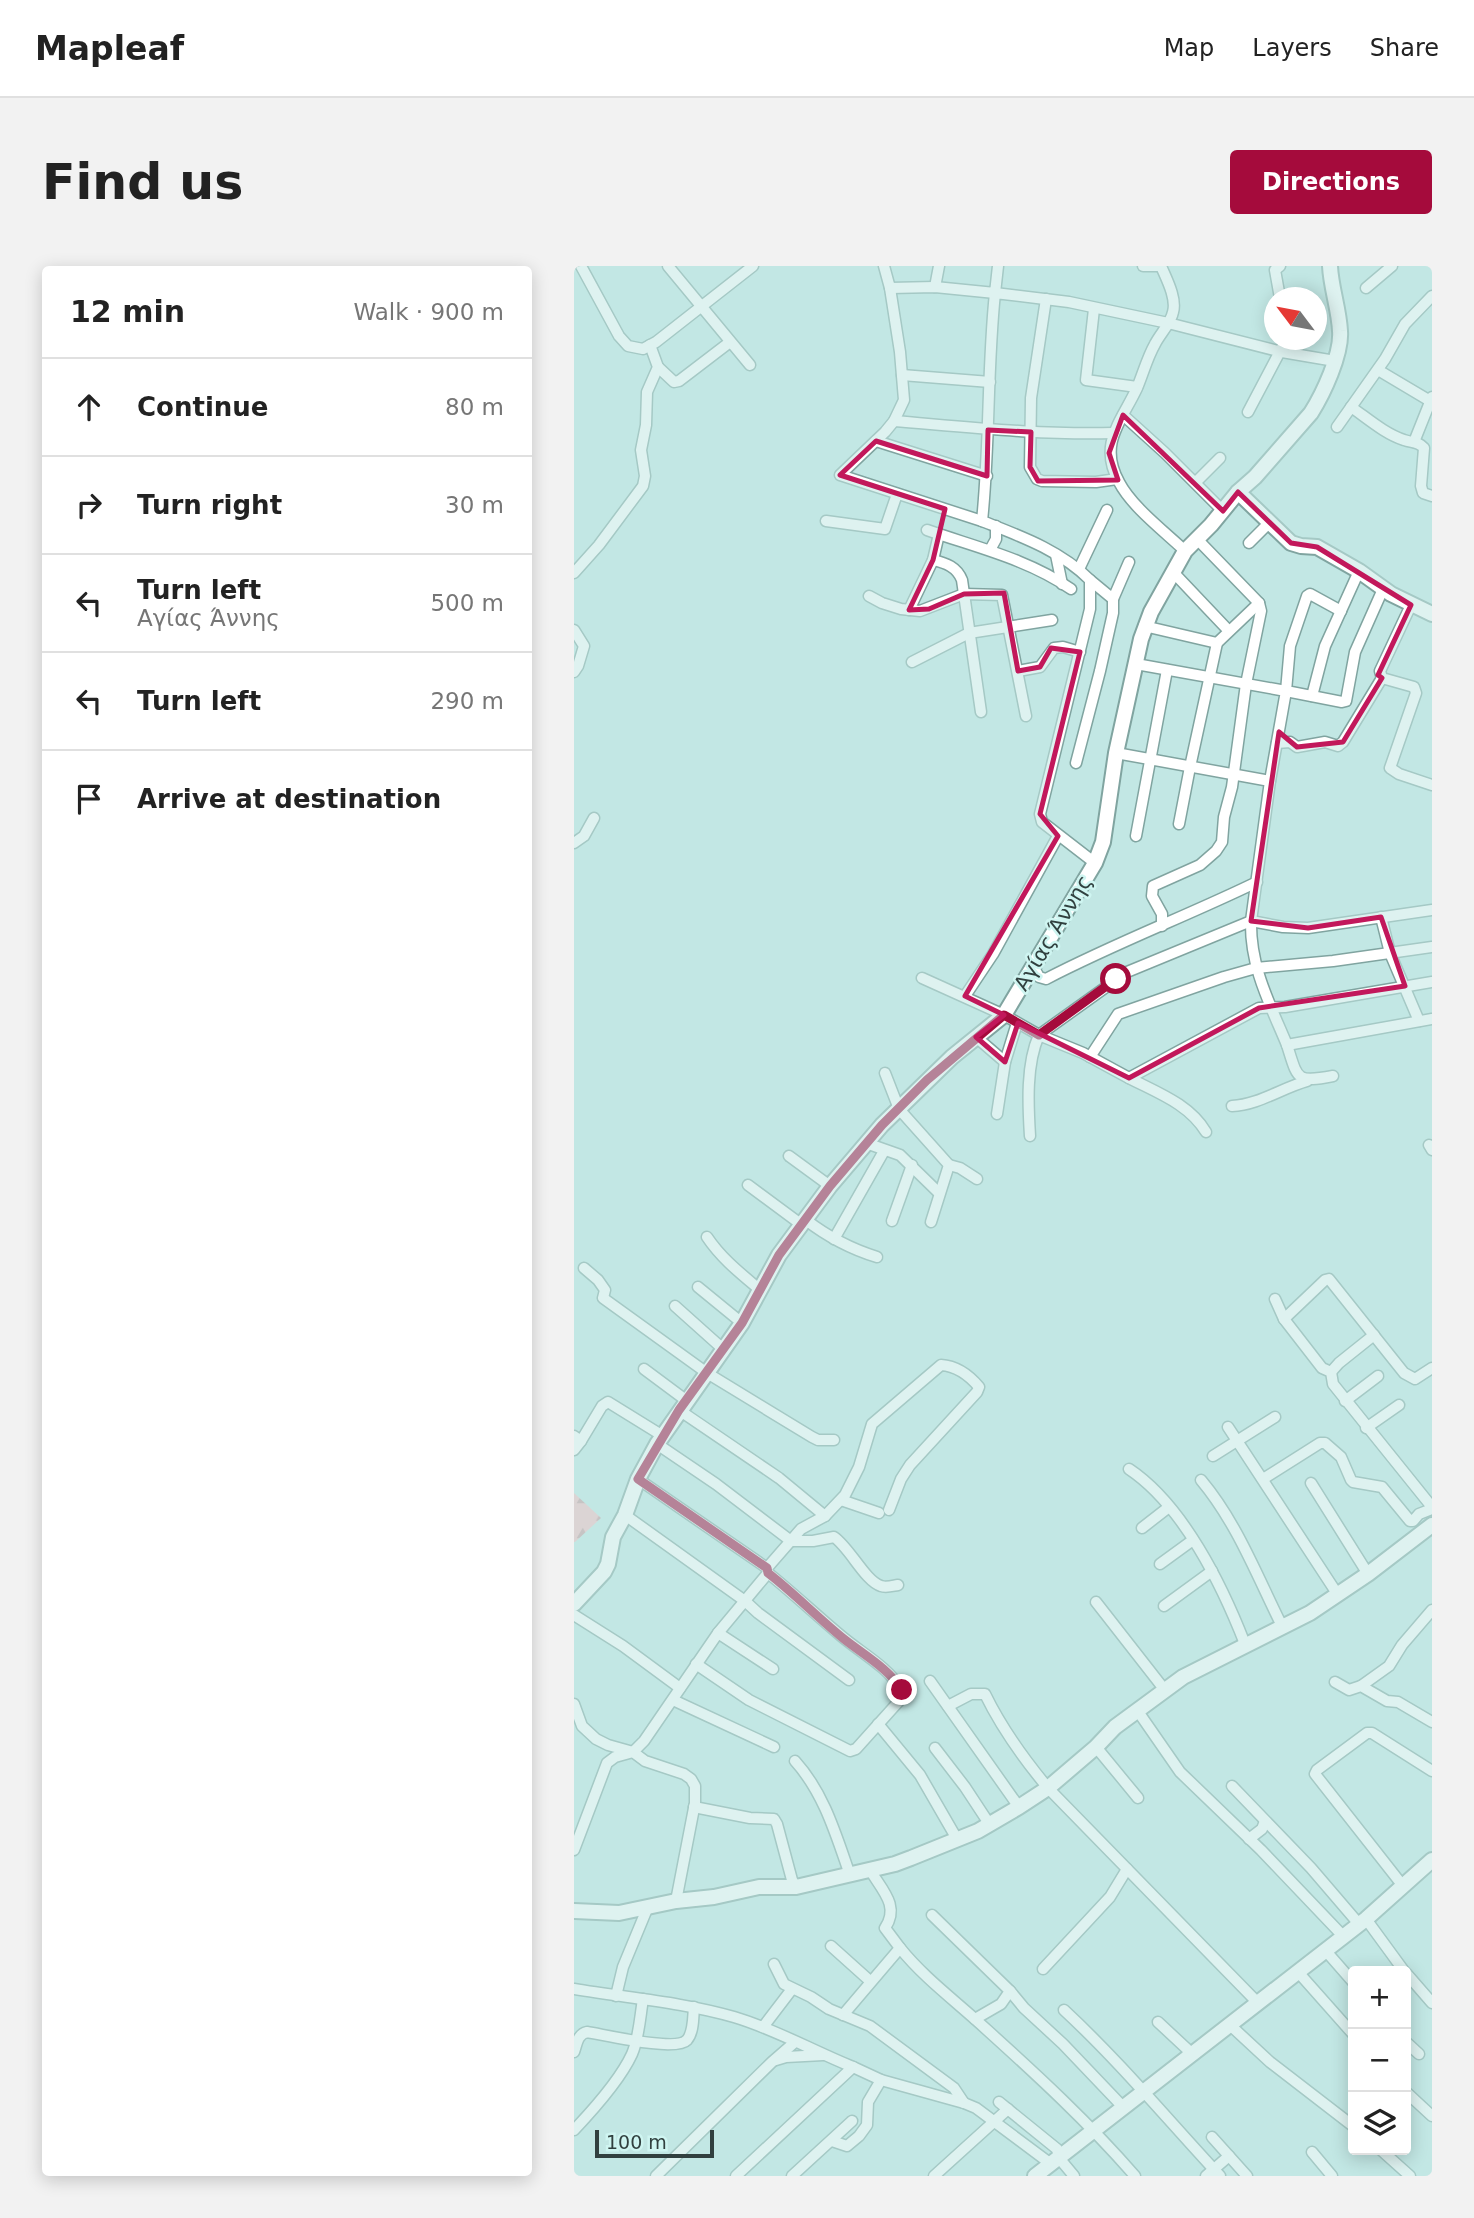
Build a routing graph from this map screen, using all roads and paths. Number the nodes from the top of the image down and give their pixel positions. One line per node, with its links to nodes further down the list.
1 (580, 266): 23 (street)
2 (668, 266): 19 (street)
3 (753, 266): 19 (street)
4 (884, 266): 15 (street)
5 (939, 266): 12 (street)
6 (998, 266): 16 (street)
7 (1143, 266): 8 (street)
8 (1161, 266): 21 (street)
9 (1330, 266): 26 (street, Αγίας Άννης)
10 (1392, 266): 14 (street)
11 (1277, 267): 13 (street)
12 (935, 287): 15 (street); 16 (street)
13 (1279, 287)
14 (1366, 288)
15 (890, 289): 30 (street)
16 (995, 293): 18 (street); 31 (street)
17 (1432, 296): 29 (street)
18 (1046, 299): 20 (street); 40 (street)
19 (701, 306): 22 (street); 23 (street)
20 (1094, 309): 21 (street); 32 (street)
21 (1168, 323): 24 (street); 32 (street)
22 (730, 342): 27 (street); 28 (street)
23 (650, 345): 28 (street)
24 (1264, 346)
25 (1279, 350): 26 (street); 35 (street)
26 (1335, 361): 48 (street, Αγίας Άννης)
27 (750, 365)
28 (658, 367): 67 (street)
29 (1378, 370): 33 (street); 34 (street)
30 (902, 375): 31 (street); 37 (street)
31 (990, 382): 39 (street)
32 (1137, 387): 36 (street)
33 (1431, 399): 43 (street)
34 (1351, 407): 38 (street); 43 (street)
35 (1248, 412)
36 (1123, 415): 41 (street); 47 (street)
37 (894, 421): 39 (street); 42 (street)
38 (1337, 427)
39 (988, 430): 40 (street); 45 (street)
40 (1031, 432): 41 (street); 46 (street)
41 (1113, 433): 46 (street)
42 (876, 441): 45 (street); 49 (street)
43 (1414, 442): 50 (street)
44 (1220, 458): 47 (street)
45 (987, 476): 54 (street)
46 (1117, 480): 62 (street)
47 (1196, 482): 52 (street)
48 (1238, 492): 52 (street, Αγίας Άννης); 55 (street)
49 (897, 494): 53 (street); 54 (street)
50 (1432, 496)
51 (1107, 510): 66 (street)
52 (1223, 511): 59 (street, Αγίας Άννης)
53 (826, 521)
54 (982, 521): 56 (street)
55 (1269, 523): 60 (street); 69 (street)
56 (996, 526): 61 (street); 63 (street)
57 (927, 530): 58 (street)
58 (939, 534): 61 (street); 64 (street)
59 (1197, 539): 62 (street, Αγίας Άννης); 76 (street)
60 (1250, 542)
61 (990, 550): 68 (street)
62 (1185, 551): 70 (street, Αγίας Άννης)
63 (1056, 555): 66 (street); 68 (street); 68 (street)
64 (933, 560): 73 (street); 78 (street)
65 (1129, 562): 75 (street)
66 (1079, 569): 71 (street)
67 (575, 571)
68 (1041, 571)
69 (1359, 571): 72 (street); 79 (street)
70 (1173, 572): 83 (street, Αγίας Άννης); 84 (street)
71 (1090, 580): 75 (street); 88 (street)
72 (1383, 589): 77 (street); 98 (street)
73 (964, 594): 78 (street); 82 (street); 86 (street)
74 (869, 596): 78 (street)
75 (1113, 598): 104 (street)
76 (1259, 603): 84 (street); 96 (street)
77 (1411, 605): 80 (street); 95 (street)
78 (909, 610)
79 (1341, 611): 97 (street); 98 (street)
80 (1432, 614)
81 (1052, 620): 82 (street)
82 (1008, 626): 86 (street); 92 (street)
83 (1144, 626): 87 (street); 90 (street, Αγίας Άννης)
84 (1228, 630): 87 (street)
85 (574, 631): 93 (street)
86 (969, 633): 89 (street); 99 (street)
87 (1217, 643): 94 (street)
88 (1080, 652): 92 (street); 112 (street)
89 (912, 662)
90 (1136, 664): 91 (street); 102 (street, Αγίας Άννης)
91 (1167, 670): 94 (street); 103 (street)
92 (1018, 671): 100 (street)
93 (574, 672)
94 (1210, 677): 96 (street); 105 (street)
95 (1382, 678): 101 (street); 108 (street)
96 (1246, 684): 97 (street); 106 (street)
97 (1286, 691): 98 (street); 101 (street)
98 (1312, 696)
99 (981, 712)
100 (1026, 716)
101 (1277, 743): 107 (street)
102 (1116, 753): 103 (street); 114 (street, Αγίας Άννης)
103 (1149, 759): 105 (street); 111 (street)
104 (1076, 763)
105 (1190, 767): 106 (street); 110 (street)
106 (1233, 774): 107 (street); 119 (street)
107 (1270, 781): 115 (street)
108 (1432, 785)
109 (594, 818): 113 (street)
110 (1180, 824)
111 (1136, 835)
112 (1058, 836): 114 (street); 127 (street)
113 (574, 843)
114 (1095, 863): 122 (street, Αγίας Άννης)
115 (1257, 882): 118 (street); 119 (street)
116 (1432, 910): 117 (street)
117 (1381, 916): 118 (street); 121 (street)
118 (1251, 921): 123 (street); 133 (street)
119 (1162, 926): 122 (street)
120 (1432, 947): 121 (street)
121 (1390, 953): 123 (street); 126 (street)
122 (1033, 966): 129 (street, Αγίας Άννης)
123 (1256, 968): 128 (street); 136 (street)
124 (922, 978): 127 (street)
125 (1432, 982): 126 (street)
126 (1405, 986): 128 (street); 131 (street)
127 (965, 996): 129 (street)
128 (1271, 1006): 135 (street); 140 (street)
129 (1004, 1015): 132 (street); 134 (street, Αγίας Άννης)
130 (1432, 1019): 131 (street)
131 (1419, 1021): 135 (street)
132 (1017, 1023): 133 (street); 137 (street)
133 (1039, 1035): 136 (street); 146 (street)
134 (976, 1037): 137 (street); 143 (street, Αγίας Άννης)
135 (1287, 1045): 141 (street)
136 (1090, 1057): 140 (street)
137 (1005, 1062): 144 (street)
138 (885, 1073): 143 (street)
139 (1333, 1076): 141 (street)
140 (1129, 1078): 145 (street)
141 (1307, 1081): 142 (street)
142 (1232, 1106)
143 (899, 1108): 147 (street, Αγίας Άννης); 151 (street)
144 (997, 1114)
145 (1206, 1132)
146 (1030, 1136)
147 (866, 1143): 148 (street); 154 (street, Αγίας Άννης)
148 (884, 1151): 150 (street); 160 (street)
149 (789, 1156): 154 (street)
150 (912, 1165): 155 (street); 156 (street)
151 (949, 1165): 152 (street); 155 (street)
152 (977, 1179)
153 (748, 1185): 157 (street)
154 (830, 1186): 157 (street, Αγίας Άννης)
155 (939, 1193): 158 (street)
156 (892, 1221)
157 (804, 1222): 160 (street); 164 (street, Αγίας Άννης)
158 (931, 1222)
159 (707, 1237): 164 (street)
160 (834, 1239): 161 (street)
161 (877, 1257)
162 (584, 1268): 174 (street)
163 (698, 1287): 168 (street)
164 (759, 1289): 168 (street, Αγίας Άννης)
165 (1275, 1299): 167 (street)
166 (675, 1306): 170 (street)
167 (1284, 1319): 169 (street); 173 (street)
168 (742, 1323): 170 (street, Αγίας Άννης)
169 (1374, 1335): 171 (street); 173 (street)
170 (723, 1349): 174 (street, Αγίας Άννης)
171 (1432, 1368)
172 (644, 1369): 178 (street)
173 (1331, 1372): 176 (street)
174 (708, 1373): 178 (street, Αγίας Άννης); 184 (street)
175 (1378, 1376): 176 (street)
176 (1345, 1401): 181 (street)
177 (1399, 1405): 181 (street)
178 (683, 1406): 183 (street, Αγίας Άννης); 197 (street)
179 (1275, 1416): 185 (street)
180 (1227, 1427): 185 (street)
181 (1366, 1428): 195 (street)
182 (577, 1438): 183 (street); 186 (street)
183 (660, 1440): 189 (street, Αγίας Άννης); 201 (street)
184 (834, 1440)
185 (1237, 1441): 187 (street); 190 (street)
186 (574, 1450)
187 (1213, 1457)
188 (1129, 1468): 194 (street)
189 (638, 1479): 196 (street, Αγίας Άννης); 203 (street)
190 (1263, 1479): 195 (street); 207 (street)
191 (1201, 1480): 214 (street)
192 (1311, 1482): 205 (street)
193 (841, 1500): 193 (street); 197 (street)
194 (1169, 1507): 199 (street); 200 (street)
195 (1432, 1508)
196 (625, 1515): 208 (street); 210 (street, Αγίας Άννης)
197 (825, 1516): 201 (street)
198 (1432, 1525): 205 (street)
199 (1143, 1528)
200 (1193, 1540): 202 (street); 204 (street)
201 (791, 1541): 203 (street); 206 (street)
202 (1160, 1564)
203 (768, 1571): 208 (street); 230 (street)
204 (1212, 1571): 211 (street); 216 (street)
205 (1368, 1574): 207 (street)
206 (898, 1585)
207 (1338, 1595): 214 (street)
208 (745, 1601): 215 (street); 219 (street)
209 (1096, 1602): 224 (street)
210 (574, 1604)
211 (1164, 1606)
212 (1432, 1610): 222 (street)
213 (574, 1615): 223 (street)
214 (1282, 1626): 216 (street)
215 (718, 1633): 217 (street); 218 (street)
216 (1245, 1644): 224 (street)
217 (696, 1664): 223 (street); 230 (street)
218 (773, 1670)
219 (849, 1680)
220 (930, 1681): 227 (street)
221 (1335, 1682): 222 (street)
222 (1361, 1686): 229 (street)
223 (680, 1688): 225 (street)
224 (1164, 1689): 228 (street)
225 (673, 1700): 231 (street); 234 (street)
226 (574, 1704): 234 (street)
227 (948, 1706): 238 (street); 241 (street)
228 (1137, 1710): 232 (street); 245 (street)
229 (1432, 1722)
230 (878, 1724): 244 (street)
231 (774, 1747)
232 (1096, 1747): 238 (street); 239 (street)
233 (935, 1748): 243 (street)
234 (633, 1752): 240 (street); 246 (street)
235 (795, 1761): 250 (street)
236 (1432, 1772): 252 (street)
237 (1232, 1786): 242 (street)
238 (1048, 1788): 241 (street); 248 (street)
239 (1138, 1798)
240 (694, 1807): 251 (street); 253 (street)
241 (1019, 1807): 243 (street)
242 (1265, 1821): 245 (street); 257 (street)
243 (990, 1825): 244 (street)
244 (957, 1839): 249 (street)
245 (1249, 1839): 258 (street)
246 (574, 1850)
247 (1432, 1860): 252 (street)
248 (1128, 1869): 264 (street); 274 (street)
249 (870, 1870): 250 (street); 260 (street)
250 (850, 1875): 251 (street)
251 (796, 1886): 253 (street)
252 (1404, 1886): 257 (street)
253 (676, 1901): 254 (street)
254 (647, 1909): 255 (street); 272 (street)
255 (574, 1911)
256 (932, 1915): 271 (street)
257 (1363, 1922): 258 (street); 263 (street)
258 (1343, 1937): 261 (street)
259 (831, 1946): 268 (street)
260 (900, 1948): 268 (street); 279 (street)
261 (1325, 1950): 265 (street); 266 (street)
262 (774, 1964): 270 (street)
263 (1400, 1966)
264 (1043, 1969)
265 (1298, 1972): 274 (street); 283 (street)
266 (1348, 1976)
267 (1411, 1979): 275 (street)
268 (870, 1981): 278 (street)
269 (574, 1989): 272 (street)
270 (792, 1989): 278 (street); 282 (street)
271 (1010, 1991): 279 (street); 298 (street)
272 (616, 1996): 273 (street)
273 (643, 2000): 276 (street); 284 (street)
274 (1257, 2002): 281 (street)
275 (1432, 2003)
276 (694, 2007): 282 (street); 284 (street)
277 (1064, 2010): 294 (street)
278 (843, 2015): 297 (street)
279 (975, 2019): 305 (street)
280 (1158, 2022): 290 (street)
281 (1230, 2025): 290 (street); 301 (street)
282 (763, 2027): 285 (street)
283 (1349, 2029)
284 (637, 2039): 287 (street); 304 (street)
285 (795, 2042): 289 (street); 291 (street)
286 (1411, 2047): 288 (street)
287 (574, 2052)
288 (1419, 2054)
289 (824, 2055): 291 (street); 292 (street)
290 (1189, 2057): 294 (street)
291 (772, 2062): 313 (street)
292 (853, 2067): 293 (street); 314 (street)
293 (881, 2080): 297 (street); 307 (street)
294 (1146, 2091): 298 (street); 312 (street)
295 (1411, 2099): 300 (street)
296 (999, 2102): 299 (street)
297 (964, 2103): 303 (street)
298 (1124, 2108): 305 (street)
299 (1008, 2109): 303 (street); 311 (street)
300 (1432, 2116)
301 (1348, 2119)
302 (852, 2120): 307 (street)
303 (995, 2121): 311 (street); 316 (street)
304 (574, 2130)
305 (1094, 2130): 311 (street); 319 (street)
306 (1212, 2137): 310 (street)
307 (832, 2141): 315 (street)
308 (1312, 2152): 321 (street)
309 (1387, 2155): 322 (street)
310 (1228, 2156): 312 (street); 320 (street)
311 (1055, 2161): 317 (street); 318 (street)
312 (1213, 2174)
313 (656, 2176)
314 (736, 2176)
315 (792, 2176)
316 (934, 2176)
317 (1035, 2176)
318 (1074, 2176)
319 (1135, 2176)
320 (1247, 2176)
321 (1332, 2176)
322 (1410, 2176)

